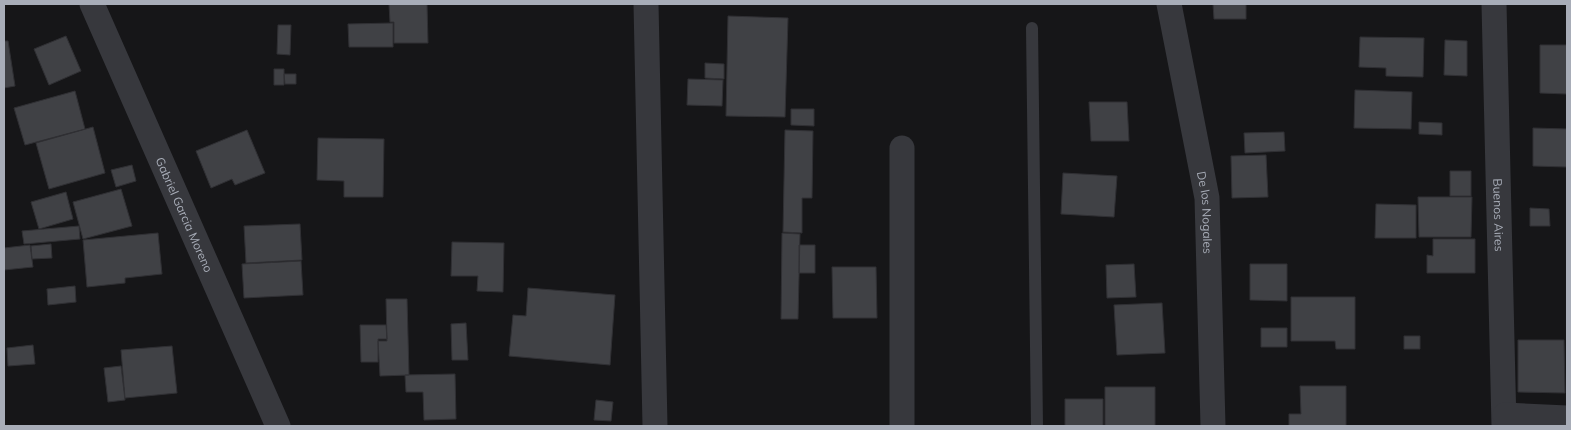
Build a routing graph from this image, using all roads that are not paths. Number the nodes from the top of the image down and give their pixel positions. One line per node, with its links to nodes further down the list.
1 (92, 4): 9 (street, Gabriel Garcia Moreno)
2 (646, 4): 10 (street)
3 (1169, 4): 13 (street, De los Nogales)
4 (1494, 4): 8 (street, Buenos Aires)
5 (1032, 28): 12 (lane)
6 (902, 148): 11 (street)
7 (1567, 418): 8 (street)
8 (1504, 421)
9 (278, 426)
10 (655, 426)
11 (902, 426)
12 (1036, 426)
13 (1213, 426)

